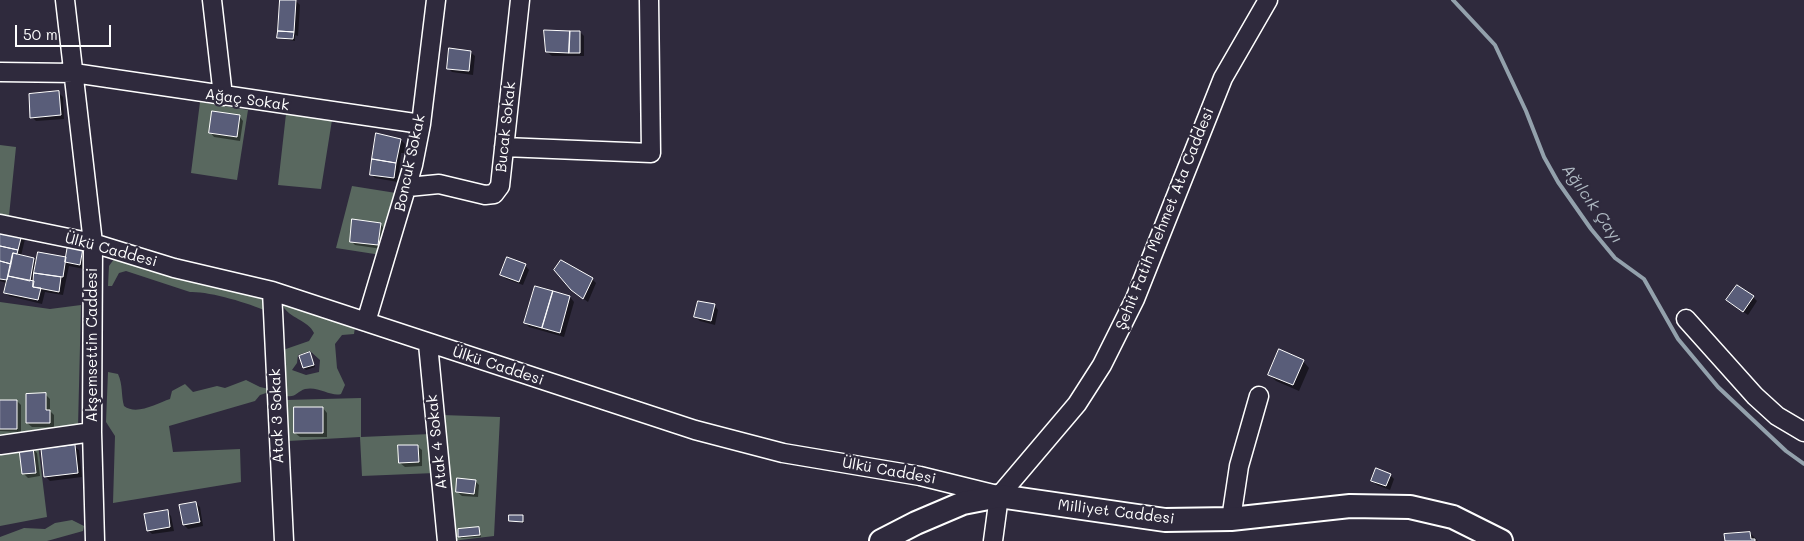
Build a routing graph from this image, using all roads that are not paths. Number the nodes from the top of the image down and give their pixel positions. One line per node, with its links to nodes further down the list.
1 (65, 0): 8 (street, Akşemsettin Caddesi)
2 (212, 0): 9 (street)
3 (436, 0): 10 (street, Boncuk Sokak)
4 (520, 0): 11 (street, Bucak Sokak)
5 (649, 0): 11 (street)
6 (1268, 0): 23 (street, Şehit Fatih Mehmet Ata Caddesi)
7 (0, 72): 8 (street, Ağaç Sokak)
8 (74, 74): 9 (street, Ağaç Sokak); 14 (street, Akşemsettin Caddesi)
9 (223, 96): 10 (street, Ağaç Sokak)
10 (421, 124): 12 (street, Boncuk Sokak)
11 (504, 147): 12 (street, Bucak Sokak)
12 (408, 188): 17 (street, Boncuk Sokak)
13 (0, 224): 14 (street, Ülkü Caddesi)
14 (93, 242): 15 (street, Ülkü Caddesi); 20 (street, Akşemsettin Caddesi)
15 (272, 291): 17 (street, Ülkü Caddesi); 26 (street, Atak 3 Sokak)
16 (1686, 319): 21 (street)
17 (366, 322): 18 (street, Ülkü Caddesi)
18 (428, 344): 23 (street, Ülkü Caddesi); 27 (street, Atak 4 Sokak)
19 (1259, 396): 24 (street)
20 (92, 432): 22 (street); 25 (street, Akşemsettin Caddesi)
21 (1804, 432)
22 (0, 444)
23 (1000, 496): 24 (main road, Milliyet Caddesi); 28 (main road); 29 (street)
24 (1232, 519): 30 (main road, Milliyet Caddesi)
25 (95, 541)
26 (284, 541)
27 (447, 541)
28 (881, 541)
29 (993, 541)
30 (1501, 541)

